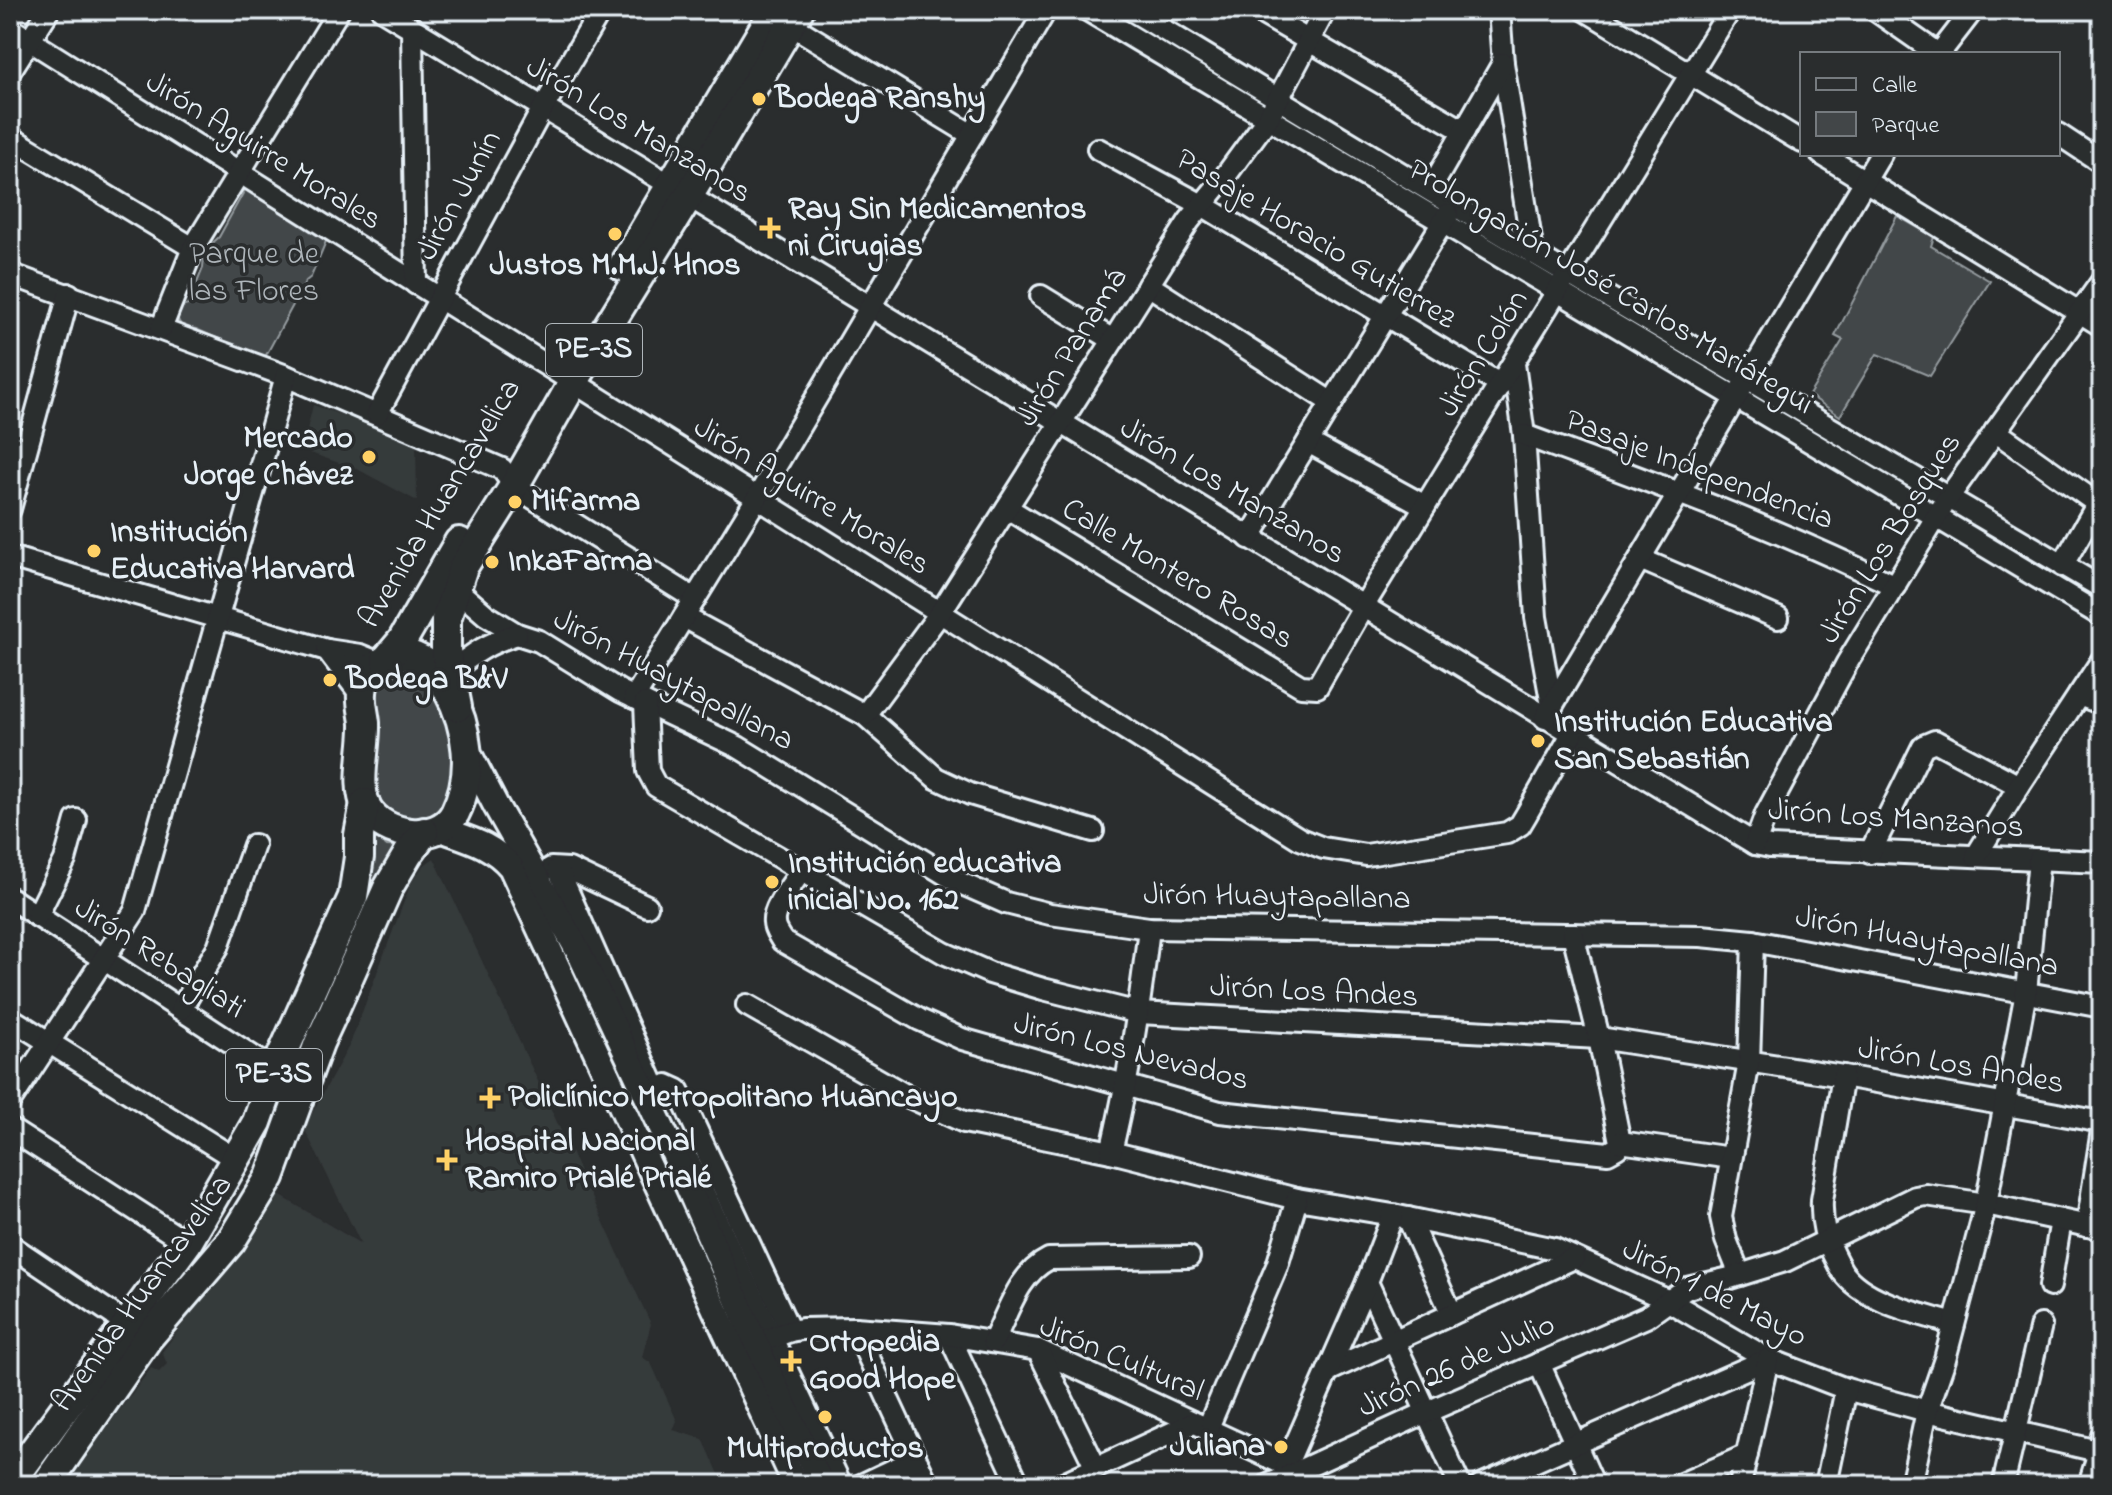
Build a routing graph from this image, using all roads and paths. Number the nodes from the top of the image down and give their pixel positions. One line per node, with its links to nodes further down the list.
1 (49, 10): 18 (street)
2 (339, 10): 37 (street)
3 (382, 10): 17 (street, Jirón Los Manzanos)
4 (601, 10): 26 (street, Jirón Junín)
5 (1046, 10): 29 (street)
6 (1087, 10): 27 (street, Prolongación José Carlos Mariátegui)
7 (1131, 10): 25 (street, Prolongación José Carlos Mariátegui)
8 (1256, 10): 19 (street)
9 (1325, 10): 19 (street, Jirón Panamá)
10 (1499, 10): 22 (street)
11 (1730, 10): 24 (street, Jirón Colón)
12 (1875, 10): 20 (street)
13 (1973, 10): 21 (street)
14 (1596, 13): 24 (street)
15 (780, 14): 29 (street); 40 (highway, Avenida Huancavelica / PE-3S)
16 (10, 28): 18 (street, Jirón Aguirre Morales)
17 (412, 28): 26 (street, Jirón Los Manzanos); 49 (street)
18 (30, 40): 23 (street); 37 (street, Jirón Aguirre Morales)
19 (1309, 41): 25 (street, Jirón Panamá); 28 (street)
20 (1936, 52)
21 (1941, 52)
22 (1503, 63): 28 (street); 45 (street)
23 (10, 71)
24 (1691, 74): 32 (street); 47 (street, Jirón Colón)
25 (1278, 99): 27 (street, Jirón Panamá); 39 (street, Prolongación José Carlos Mariátegui)
26 (543, 108): 40 (street, Jirón Los Manzanos); 54 (street, Jirón Junín)
27 (1268, 118): 41 (street, Jirón Panamá); 43 (street, Prolongación José Carlos Mariátegui)
28 (1464, 131): 39 (street)
29 (972, 135): 55 (street)
30 (2060, 135): 36 (street)
31 (10, 137): 44 (street)
32 (1800, 141)
33 (1098, 149): 41 (street, Pasaje Horacio Gutierrez)
34 (1824, 156): 38 (street)
35 (1880, 156): 38 (street)
36 (2102, 163)
37 (240, 173): 44 (street); 49 (street, Jirón Aguirre Morales)
38 (1865, 181): 56 (street); 63 (street)
39 (1430, 190): 42 (street, Prolongación José Carlos Mariátegui)
40 (679, 191): 55 (street, Jirón Los Manzanos); 64 (highway, Avenida Huancavelica / PE-3S)
41 (1202, 205): 50 (street, Jirón Panamá); 57 (street, Pasaje Horacio Gutierrez)
42 (1454, 205): 43 (street); 45 (street, Prolongación José Carlos Mariátegui)
43 (1443, 223): 51 (street, Prolongación José Carlos Mariátegui); 57 (street)
44 (193, 248): 59 (street)
45 (1533, 253): 47 (street, Prolongación José Carlos Mariátegui)
46 (10, 274): 52 (street)
47 (1569, 274): 51 (street, Jirón Colón); 63 (street, Prolongación José Carlos Mariátegui)
48 (2102, 281): 56 (street, Jirón Los Bosques)
49 (416, 284): 54 (street, Jirón Aguirre Morales)
50 (1148, 285): 60 (street, Jirón Panamá); 67 (street)
51 (1558, 292): 61 (street, Jirón Colón); 66 (street, Prolongación José Carlos Mariátegui)
52 (69, 294): 59 (street); 80 (street)
53 (1041, 296): 60 (street)
54 (438, 298): 64 (street, Jirón Aguirre Morales); 68 (street, Jirón Junín)
55 (871, 307): 69 (street, Jirón Los Manzanos); 75 (street)
56 (2079, 312): 58 (street); 70 (street, Jirón Los Bosques)
57 (1386, 316): 65 (street, Pasaje Horacio Gutierrez); 67 (street)
58 (2102, 326)
59 (161, 329): 62 (street)
60 (1113, 340): 69 (street, Jirón Panamá)
61 (1514, 364): 65 (street, Jirón Colón); 71 (street)
62 (286, 376): 68 (street); 94 (street)
63 (1747, 378): 66 (street); 76 (street, Prolongación José Carlos Mariátegui)
64 (566, 379): 73 (highway, Avenida Huancavelica / PE-3S); 75 (street, Jirón Aguirre Morales)
65 (1501, 385): 78 (street, Jirón Colón)
66 (1736, 398): 74 (street); 81 (street, Prolongación José Carlos Mariátegui)
67 (1332, 403): 72 (street)
68 (377, 414): 73 (street)
69 (1061, 423): 79 (street, Jirón Panamá); 82 (street, Jirón Los Manzanos)
70 (1995, 431): 76 (street, Jirón Los Bosques); 77 (street)
71 (1524, 435): 74 (street, Pasaje Independencia); 107 (street)
72 (1308, 442): 78 (street); 82 (street)
73 (508, 477): 86 (highway, Avenida Huancavelica / PE-3S); 89 (street)
74 (1680, 492): 84 (street); 87 (street, Pasaje Independencia)
75 (757, 498): 89 (street); 91 (street, Jirón Aguirre Morales)
76 (1948, 498): 81 (street, Jirón Los Bosques); 85 (street, Prolongación José Carlos Mariátegui)
77 (2100, 500): 85 (street)
78 (1425, 506): 90 (street, Jirón Colón)
79 (1007, 508): 91 (street, Jirón Panamá); 101 (street, Calle Montero Rosas)
80 (10, 509)
81 (1937, 518): 87 (street, Jirón Los Bosques); 92 (street, Prolongación José Carlos Mariátegui)
82 (1249, 538): 90 (street, Jirón Los Manzanos)
83 (10, 557): 94 (street)
84 (1640, 559): 95 (street); 107 (street)
85 (2062, 566): 88 (street, Prolongación José Carlos Mariátegui)
86 (448, 582): 96 (street, Jirón Huaytapallana); 99 (highway, Avenida Huancavelica / PE-3S); 100 (highway, Avenida Huancavelica / PE-3S)
87 (1895, 586): 117 (street, Jirón Los Bosques)
88 (2102, 588)
89 (695, 599): 93 (street)
90 (1363, 607): 101 (street, Jirón Colón); 107 (street, Jirón Los Manzanos)
91 (940, 613): 108 (street, Jirón Panamá); 109 (street, Jirón Aguirre Morales)
92 (2102, 616)
93 (684, 617): 104 (street); 108 (street)
94 (218, 618): 97 (street); 131 (street)
95 (1778, 618)
96 (517, 634): 100 (street); 104 (street, Jirón Huaytapallana)
97 (327, 650): 99 (street); 102 (street)
98 (2102, 660): 103 (street)
99 (383, 662): 102 (highway, PE-3S); 106 (highway, PE-3S)
100 (451, 672): 106 (highway, Avenida Huancavelica / PE-3S)
101 (1317, 687)
102 (361, 695): 112 (highway, PE-3S)
103 (2079, 695): 105 (street); 111 (street)
104 (640, 700): 124 (street, Jirón Los Andes); 128 (street, Jirón Huaytapallana)
105 (2102, 704)
106 (457, 707): 110 (highway, PE-3S)
107 (1548, 712): 109 (street, Jirón Los Manzanos)
108 (865, 715): 115 (street)
109 (1572, 734): 117 (street, Jirón Los Manzanos)
110 (467, 750): 114 (highway, PE-3S); 122 (main road)
111 (2019, 786): 118 (street); 119 (street)
112 (365, 803): 114 (highway); 138 (highway, Avenida Huancavelica / PE-3S)
113 (76, 820): 127 (street)
114 (431, 830): 139 (highway, Avenida Huancavelica / PE-3S); 176 (main road)
115 (1093, 831)
116 (254, 845): 135 (street)
117 (1763, 846): 118 (street, Jirón Los Manzanos)
118 (1870, 853): 119 (street, Jirón Los Manzanos)
119 (1976, 856): 120 (street, Jirón Los Manzanos)
120 (2039, 859): 121 (street, Jirón Los Manzanos); 132 (street)
121 (2102, 862)
122 (530, 865): 123 (street); 176 (main road)
123 (558, 869): 126 (street); 176 (street)
124 (801, 871): 136 (street, Jirón Los Andes); 145 (street, Jirón Los Nevados)
125 (10, 898): 127 (street, Jirón Rebagliati)
126 (647, 906)
127 (37, 916): 131 (street, Jirón Rebagliati)
128 (1149, 928): 129 (street, Jirón Huaytapallana); 136 (street)
129 (1573, 934): 130 (street, Jirón Huaytapallana); 140 (street)
130 (1753, 941): 132 (street, Jirón Huaytapallana); 142 (street)
131 (103, 960): 135 (street, Jirón Rebagliati); 141 (street)
132 (2026, 992): 134 (street, Jirón Huaytapallana); 147 (street)
133 (747, 1005): 152 (street, Jirón 1 de Mayo)
134 (2102, 1007)
135 (181, 1009): 143 (street, Jirón Rebagliati)
136 (1139, 1013): 140 (street, Jirón Los Andes); 145 (street)
137 (10, 1018): 141 (street)
138 (298, 1020): 139 (highway); 143 (highway, Avenida Huancavelica / PE-3S)
139 (326, 1030): 173 (highway, Avenida Huancavelica / PE-3S)
140 (1599, 1038): 142 (street, Jirón Los Andes); 151 (street)
141 (49, 1042): 146 (street); 154 (street)
142 (1749, 1062): 144 (street, Jirón Los Andes); 153 (street)
143 (275, 1071): 154 (highway, Avenida Huancavelica / PE-3S)
144 (1843, 1076): 147 (street, Jirón Los Andes); 160 (street)
145 (1127, 1086): 151 (street, Jirón Los Nevados); 152 (street)
146 (10, 1102)
147 (2005, 1105): 148 (street, Jirón Los Andes); 156 (street)
148 (2102, 1122)
149 (10, 1129): 161 (street)
150 (2102, 1130): 159 (street)
151 (1618, 1145): 153 (street, Jirón Los Nevados)
152 (1111, 1152): 155 (street, Jirón 1 de Mayo)
153 (1731, 1158): 165 (street)
154 (237, 1160): 161 (highway, Avenida Huancavelica / PE-3S)
155 (1297, 1199): 157 (street, Jirón 1 de Mayo); 186 (street)
156 (1986, 1204): 158 (street); 160 (street, Jirón 26 de Julio); 170 (street)
157 (1400, 1216): 164 (street, Jirón 1 de Mayo); 166 (street); 169 (street)
158 (2061, 1220): 159 (street); 167 (street)
159 (2094, 1227)
160 (1826, 1240): 165 (street, Jirón 26 de Julio); 170 (street)
161 (187, 1243): 173 (highway, Avenida Huancavelica / PE-3S)
162 (10, 1245): 173 (street)
163 (1189, 1257): 177 (street)
164 (1574, 1258): 168 (street, Jirón 1 de Mayo); 169 (street)
165 (1740, 1275): 168 (street, Jirón 26 de Julio)
166 (1367, 1282): 175 (street); 181 (street)
167 (2050, 1286)
168 (1667, 1300): 179 (street, Jirón 1 de Mayo); 180 (street, Jirón 26 de Julio)
169 (1452, 1314): 175 (street)
170 (1954, 1324): 183 (street)
171 (2041, 1325): 187 (street)
172 (855, 1328): 174 (street, Jirón Cultural); 176 (street, Jirón Cultural); 191 (street)
173 (138, 1332): 185 (highway, Avenida Huancavelica / PE-3S)
174 (949, 1335): 177 (street, Jirón Cultural); 202 (street)
175 (1394, 1341): 181 (street); 184 (street)
176 (764, 1342): 197 (main road); 198 (main road); 199 (street)
177 (993, 1342): 178 (street, Jirón Cultural)
178 (1038, 1350): 186 (street, Jirón Cultural); 192 (street)
179 (1768, 1359): 182 (street, Jirón 1 de Mayo); 188 (street); 190 (street)
180 (1539, 1363): 184 (street, Jirón 26 de Julio); 188 (street)
181 (1328, 1371): 193 (street)
182 (1846, 1389): 183 (street, Jirón 1 de Mayo); 209 (street)
183 (1927, 1411): 187 (street, Jirón 1 de Mayo); 210 (street)
184 (1427, 1412): 193 (street, Jirón 26 de Julio); 204 (street)
185 (74, 1421): 194 (highway, Avenida Huancavelica / PE-3S); 196 (highway, Avenida Huancavelica / PE-3S)
186 (1200, 1426): 192 (street); 193 (street, Jirón Cultural)
187 (2016, 1432): 189 (street, Jirón 1 de Mayo); 211 (street)
188 (1575, 1444): 205 (street); 206 (street)
189 (2101, 1446): 212 (street)
190 (1747, 1455): 207 (street); 208 (street)
191 (916, 1459): 200 (street); 201 (street)
192 (1096, 1468): 195 (street)
193 (1296, 1474): 203 (street, Jirón 26 de Julio)
194 (10, 1483)
195 (1062, 1484)
196 (46, 1485)
197 (796, 1485)
198 (822, 1485)
199 (841, 1485)
200 (861, 1485)
201 (928, 1485)
202 (1019, 1485)
203 (1268, 1485)
204 (1460, 1485)
205 (1481, 1485)
206 (1594, 1485)
207 (1679, 1485)
208 (1740, 1485)
209 (1826, 1485)
210 (1911, 1485)
211 (2003, 1485)
212 (2089, 1485)

